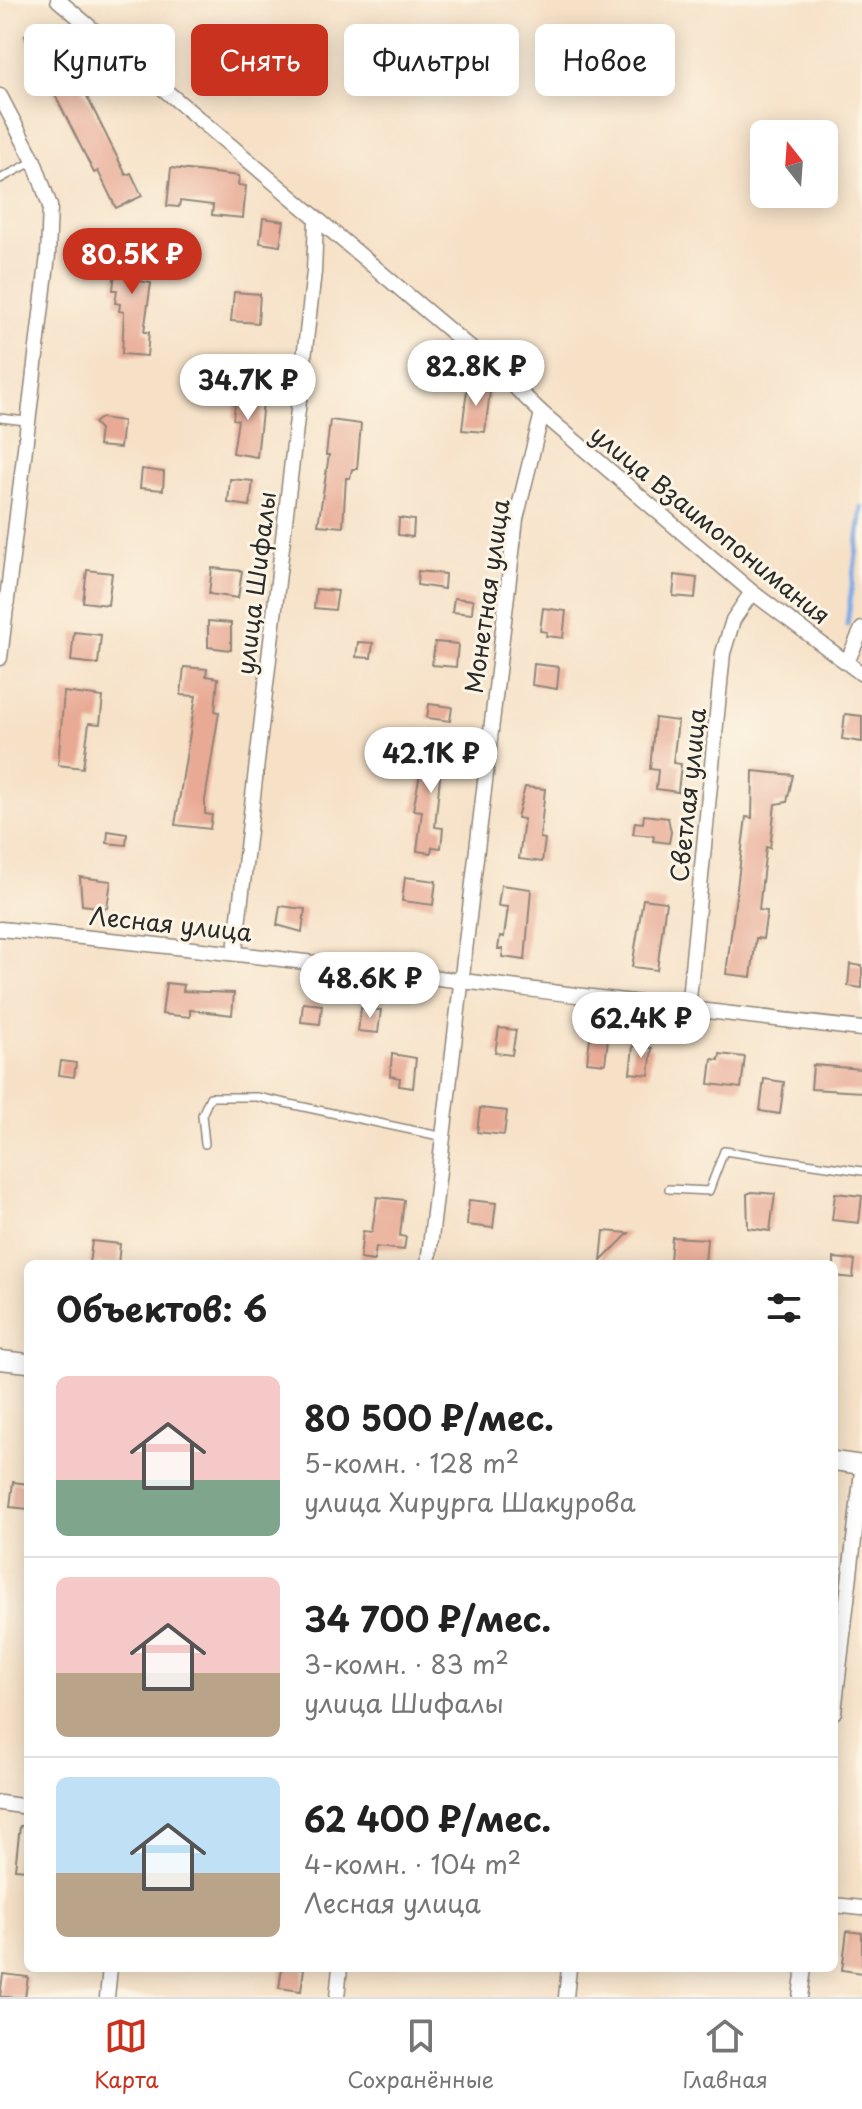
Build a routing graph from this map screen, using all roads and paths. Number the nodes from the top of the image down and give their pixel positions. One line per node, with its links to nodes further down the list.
1 (58, 0): 5 (street, улица Взаимопонимания)
2 (0, 96): 3 (street)
3 (34, 161): 4 (lane); 8 (street)
4 (0, 179)
5 (316, 220): 6 (street, улица Взаимопонимания); 15 (street, улица Шифалы)
6 (542, 413): 9 (street, улица Взаимопонимания); 16 (street, Монетная улица)
7 (0, 418): 8 (lane)
8 (26, 421): 11 (street)
9 (752, 592): 12 (street, улица Взаимопонимания); 17 (street, Светлая улица)
10 (862, 629): 12 (street)
11 (0, 652)
12 (847, 662): 13 (street, улица Взаимопонимания)
13 (862, 674)
14 (0, 929): 15 (street, Лесная улица)
15 (235, 951): 16 (street, Лесная улица)
16 (459, 983): 17 (street, Лесная улица); 19 (street, Монетная улица)
17 (688, 1009): 18 (street, Лесная улица)
18 (862, 1029)
19 (444, 1137): 20 (lane); 23 (street, Монетная улица)
20 (205, 1144)
21 (862, 1171): 22 (lane)
22 (669, 1189)
23 (429, 1260)
24 (0, 1360): 25 (street)
25 (24, 1363)
26 (838, 1462): 27 (street)
27 (862, 1468): 28 (street)
28 (838, 1677)
29 (0, 1803): 30 (street)
30 (24, 1806)
31 (838, 1905): 32 (street)
32 (862, 1908)
33 (110, 1972): 37 (street)
34 (340, 1972): 38 (street)
35 (569, 1972): 39 (street)
36 (803, 1972): 40 (street)
37 (107, 1997)
38 (337, 1997)
39 (566, 1997)
40 (800, 1997)

